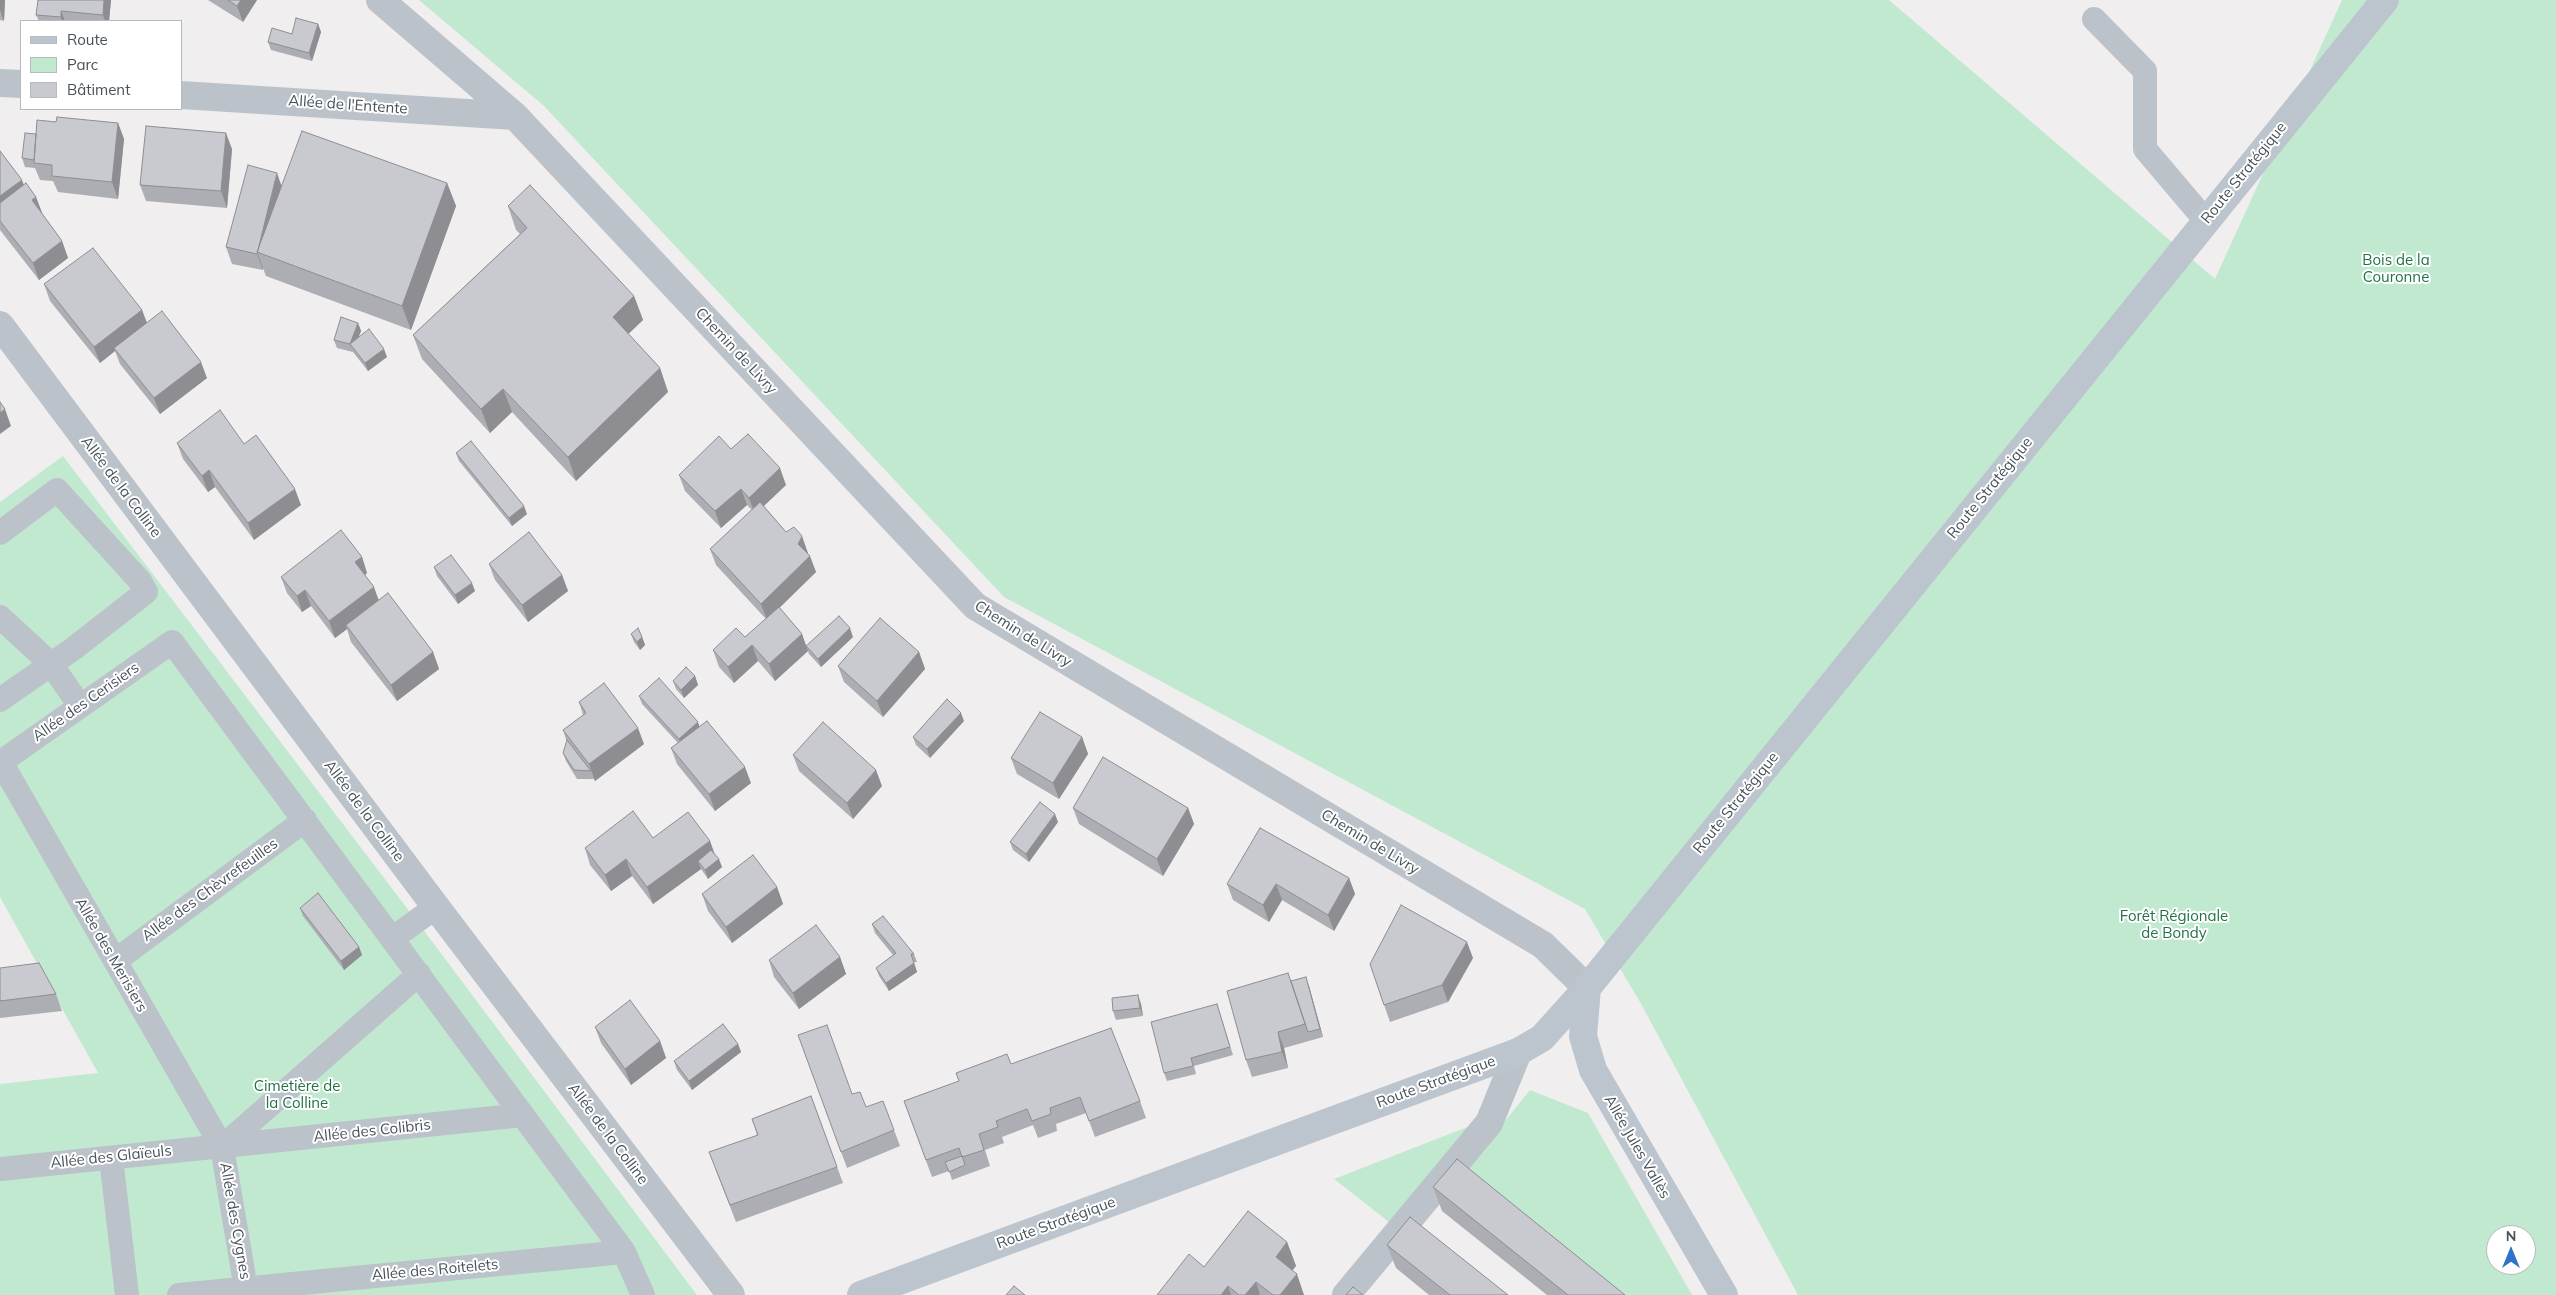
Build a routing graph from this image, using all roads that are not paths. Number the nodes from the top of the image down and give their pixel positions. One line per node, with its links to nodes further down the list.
1 (380, 0): 7 (street, Chemin de Livry)
2 (2385, 0): 8 (street, Route Stratégique)
3 (2094, 19): 8 (lane)
4 (0, 83): 5 (street)
5 (20, 84)
6 (182, 94): 7 (street, Allée de l'Entente)
7 (515, 116): 21 (street, Chemin de Livry)
8 (2206, 221): 21 (street, Route Stratégique)
9 (0, 325): 17 (street, Allée de la Colline)
10 (0, 533): 12 (lane)
11 (0, 617): 12 (lane)
12 (51, 664): 13 (lane); 14 (lane)
13 (0, 700)
14 (80, 706): 15 (lane, Allée des Cerisiers); 16 (lane, Allée des Cerisiers)
15 (1, 762): 19 (lane, Allée des Merisiers)
16 (305, 820): 18 (lane); 19 (lane, Allée des Chèvrefeuilles)
17 (436, 907): 18 (lane); 32 (street, Allée de la Colline)
18 (393, 938): 20 (lane)
19 (115, 960): 24 (lane, Allée des Merisiers)
20 (419, 974): 23 (lane); 24 (lane)
21 (1587, 988): 22 (street, Route Stratégique); 35 (street, Allée Jules Vallès)
22 (1518, 1052): 33 (street, Route Stratégique); 34 (street)
23 (523, 1116): 24 (lane, Allée des Colibris); 27 (lane)
24 (222, 1147): 25 (lane, Allée des Glaïeuls); 28 (lane, Allée des Cygnes)
25 (111, 1158): 26 (lane, Allée des Glaïeuls); 29 (lane)
26 (0, 1169)
27 (624, 1252): 28 (lane, Allée des Roitelets); 31 (lane)
28 (247, 1291): 30 (lane, Allée des Roitelets)
29 (126, 1295)
30 (179, 1295)
31 (643, 1295)
32 (731, 1295)
33 (861, 1295)
34 (1346, 1295)
35 (1724, 1295)

